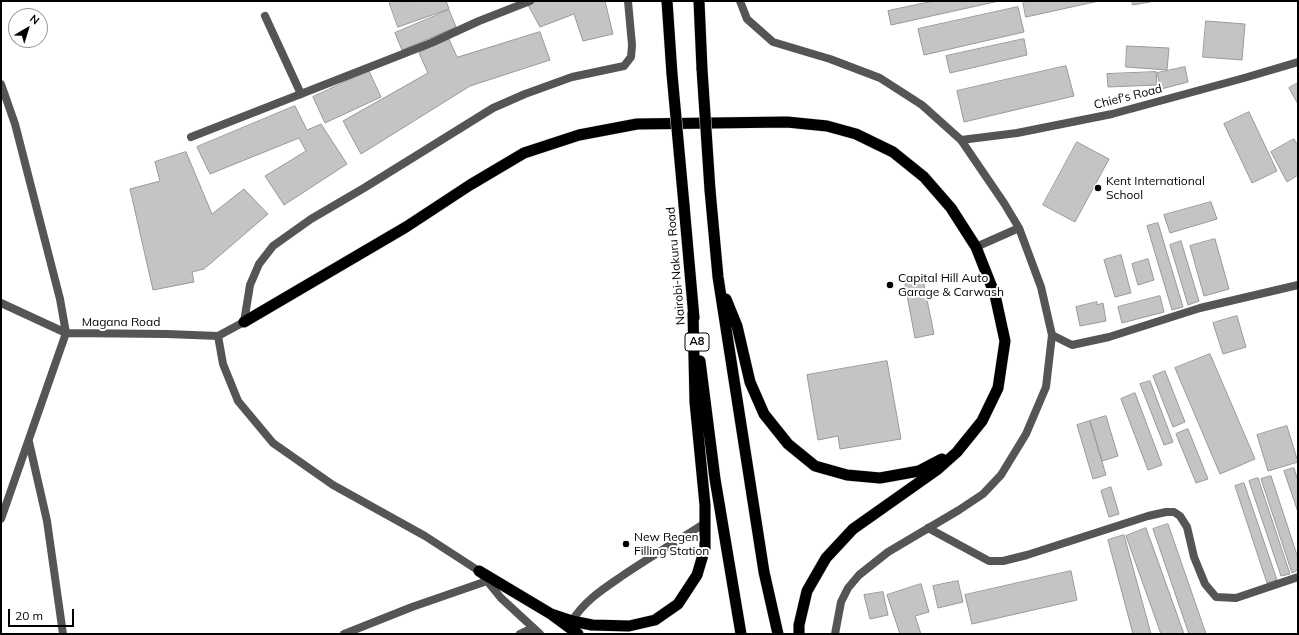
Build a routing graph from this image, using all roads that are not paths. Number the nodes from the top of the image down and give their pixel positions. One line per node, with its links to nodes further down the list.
1 (530, 1): 9 (street)
2 (628, 1): 18 (street)
3 (667, 1): 17 (highway, Nairobi-Nakuru Road / A8, bridge)
4 (699, 1): 14 (highway, A8, bridge)
5 (740, 1): 11 (street)
6 (265, 16): 9 (street)
7 (1298, 62): 11 (street, Chief's Road)
8 (1, 84): 19 (street)
9 (301, 94): 10 (street)
10 (191, 137)
11 (961, 140): 12 (street)
12 (1019, 228): 13 (street); 20 (street)
13 (976, 247): 18 (highway); 23 (highway)
14 (718, 277): 23 (highway); 39 (highway, A8)
15 (1298, 285): 20 (street)
16 (1, 303): 19 (street, Magana Road)
17 (693, 313): 25 (highway); 38 (highway, Nairobi-Nakuru Road / A8)
18 (244, 322): 21 (street)
19 (66, 334): 21 (street, Magana Road); 22 (street)
20 (1052, 335): 26 (street)
21 (218, 336): 27 (street)
22 (29, 442): 24 (street); 33 (street)
23 (957, 452): 40 (highway)
24 (1, 519)
25 (705, 523): 31 (street); 31 (highway)
26 (928, 528): 28 (street); 41 (street)
27 (479, 571): 29 (street); 30 (highway)
28 (1298, 577)
29 (488, 581): 32 (street); 34 (street)
30 (551, 614): 31 (highway); 37 (highway)
31 (572, 621)
32 (532, 628): 35 (street); 36 (street)
33 (63, 634)
34 (344, 634)
35 (520, 634)
36 (540, 634)
37 (578, 634)
38 (741, 634)
39 (778, 634)
40 (799, 634)
41 (835, 634)

